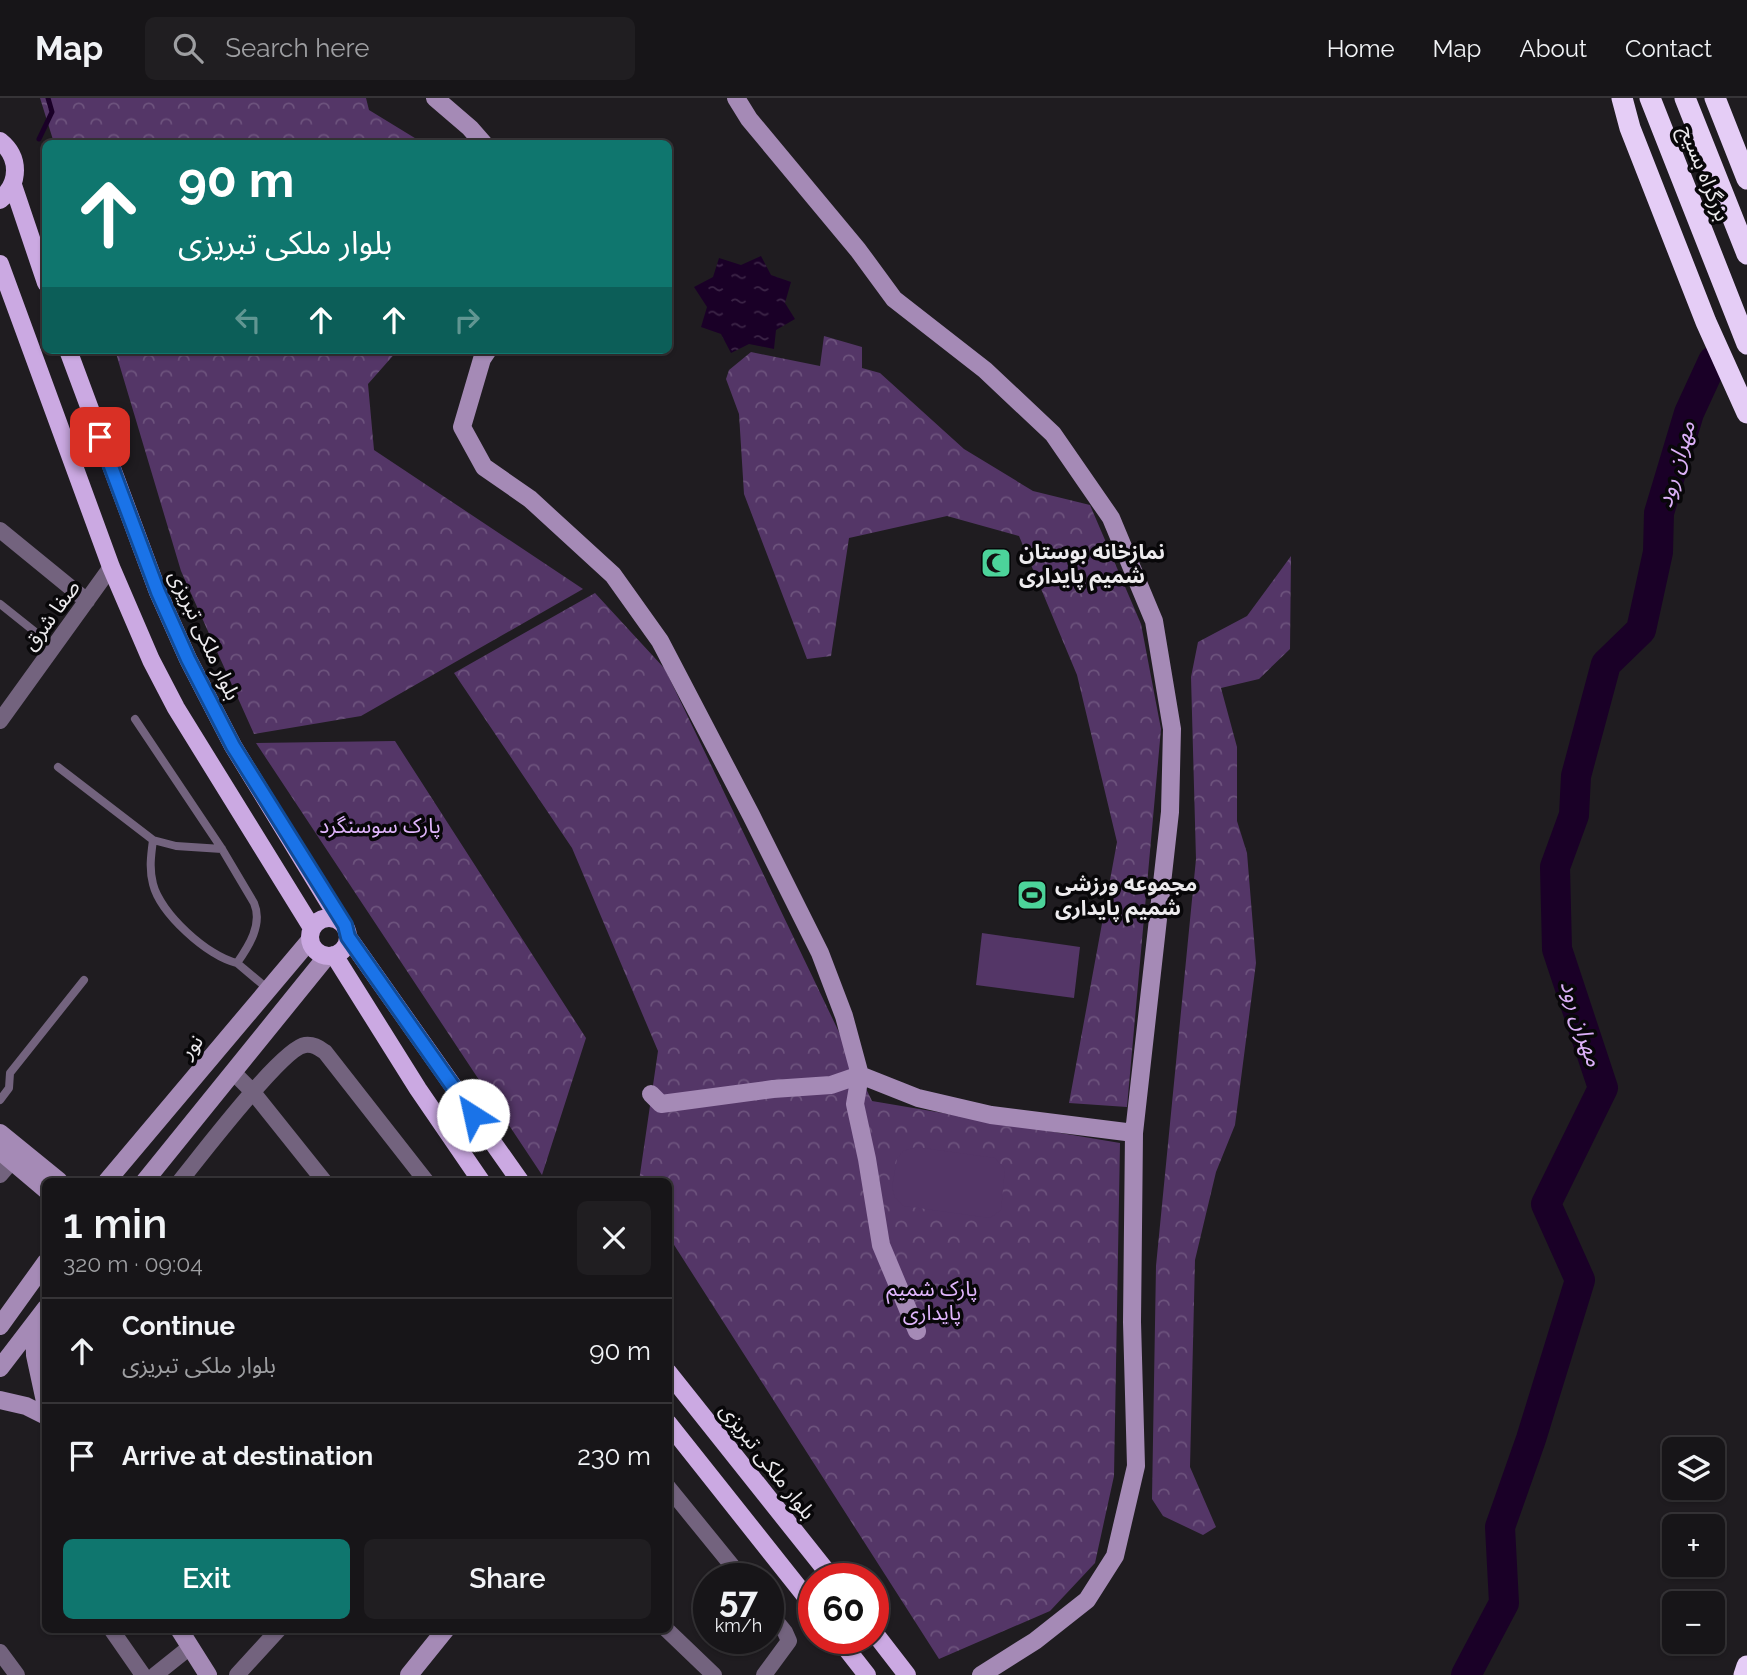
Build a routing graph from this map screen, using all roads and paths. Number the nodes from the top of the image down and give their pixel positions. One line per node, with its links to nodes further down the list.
1 (435, 98): 8 (street)
2 (736, 98): 44 (street)
3 (1622, 98): 18 (highway)
4 (1650, 98): 15 (highway, بزرگراه بسیج)
5 (1685, 98): 12 (highway, بزرگراه بسیج)
6 (1715, 98): 9 (highway)
7 (1, 138): 10 (main road)
8 (480, 140)
9 (1747, 179)
10 (13, 185): 11 (main road); 14 (main road)
11 (0, 200)
12 (1747, 254)
13 (0, 264): 20 (main road)
14 (42, 271)
15 (1747, 344)
16 (69, 354): 29 (main road, بلوار ملکى تبریزى)
17 (485, 354): 38 (street)
18 (1747, 413)
19 (0, 530): 21 (street)
20 (111, 567): 21 (street, صفا شرق); 30 (main road)
21 (87, 601): 23 (street, صفا شرق)
22 (0, 604): 23 (lane)
23 (54, 647): 25 (street, صفا شرق)
24 (135, 719): 28 (lane)
25 (0, 721)
26 (58, 767): 27 (lane)
27 (153, 840): 28 (lane); 33 (lane)
28 (222, 849): 33 (lane)
29 (340, 921): 30 (main road); 31 (main road)
30 (311, 934): 32 (main road); 35 (street, نور)
31 (348, 937): 32 (main road); 54 (main road)
32 (331, 956): 36 (street); 53 (main road)
33 (237, 963): 35 (lane)
34 (84, 979): 37 (lane)
35 (268, 989): 48 (street, نور)
36 (233, 1072): 40 (street); 49 (street)
37 (10, 1073): 39 (lane); 42 (lane)
38 (860, 1075): 41 (street); 44 (street); 60 (street)
39 (0, 1076)
40 (252, 1091): 50 (street); 51 (street); 52 (street)
41 (651, 1094)
42 (0, 1100)
43 (0, 1133): 47 (street)
44 (1134, 1133): 94 (street)
45 (6, 1156): 46 (street); 55 (street)
46 (0, 1175)
47 (55, 1178)
48 (110, 1178)
49 (147, 1178)
50 (182, 1178)
51 (322, 1178)
52 (424, 1178)
53 (479, 1178)
54 (518, 1178)
55 (42, 1187)
56 (42, 1268): 59 (street)
57 (42, 1313): 58 (street)
58 (34, 1324): 61 (street); 63 (street)
59 (0, 1326)
60 (917, 1331)
61 (0, 1368)
62 (672, 1377): 69 (main road, بلوار ملکى تبریزى)
63 (42, 1387)
64 (0, 1400): 65 (street)
65 (42, 1414)
66 (672, 1428): 70 (main road)
67 (672, 1492): 68 (street)
68 (730, 1563)
69 (820, 1563)
70 (798, 1587)
71 (784, 1631): 78 (street)
72 (114, 1633): 85 (street)
73 (181, 1633): 77 (street)
74 (275, 1633): 88 (street)
75 (443, 1633): 89 (street)
76 (670, 1633): 90 (street)
77 (190, 1647): 86 (street); 87 (street)
78 (784, 1648)
79 (0, 1652): 84 (street)
80 (889, 1652): 93 (main road)
81 (779, 1654): 91 (street)
82 (851, 1654): 92 (main road)
83 (1747, 1666): 95 (highway)
84 (17, 1675)
85 (143, 1675)
86 (155, 1675)
87 (208, 1675)
88 (237, 1675)
89 (409, 1675)
90 (714, 1675)
91 (764, 1675)
92 (867, 1675)
93 (907, 1675)
94 (981, 1675)
95 (1744, 1675)

